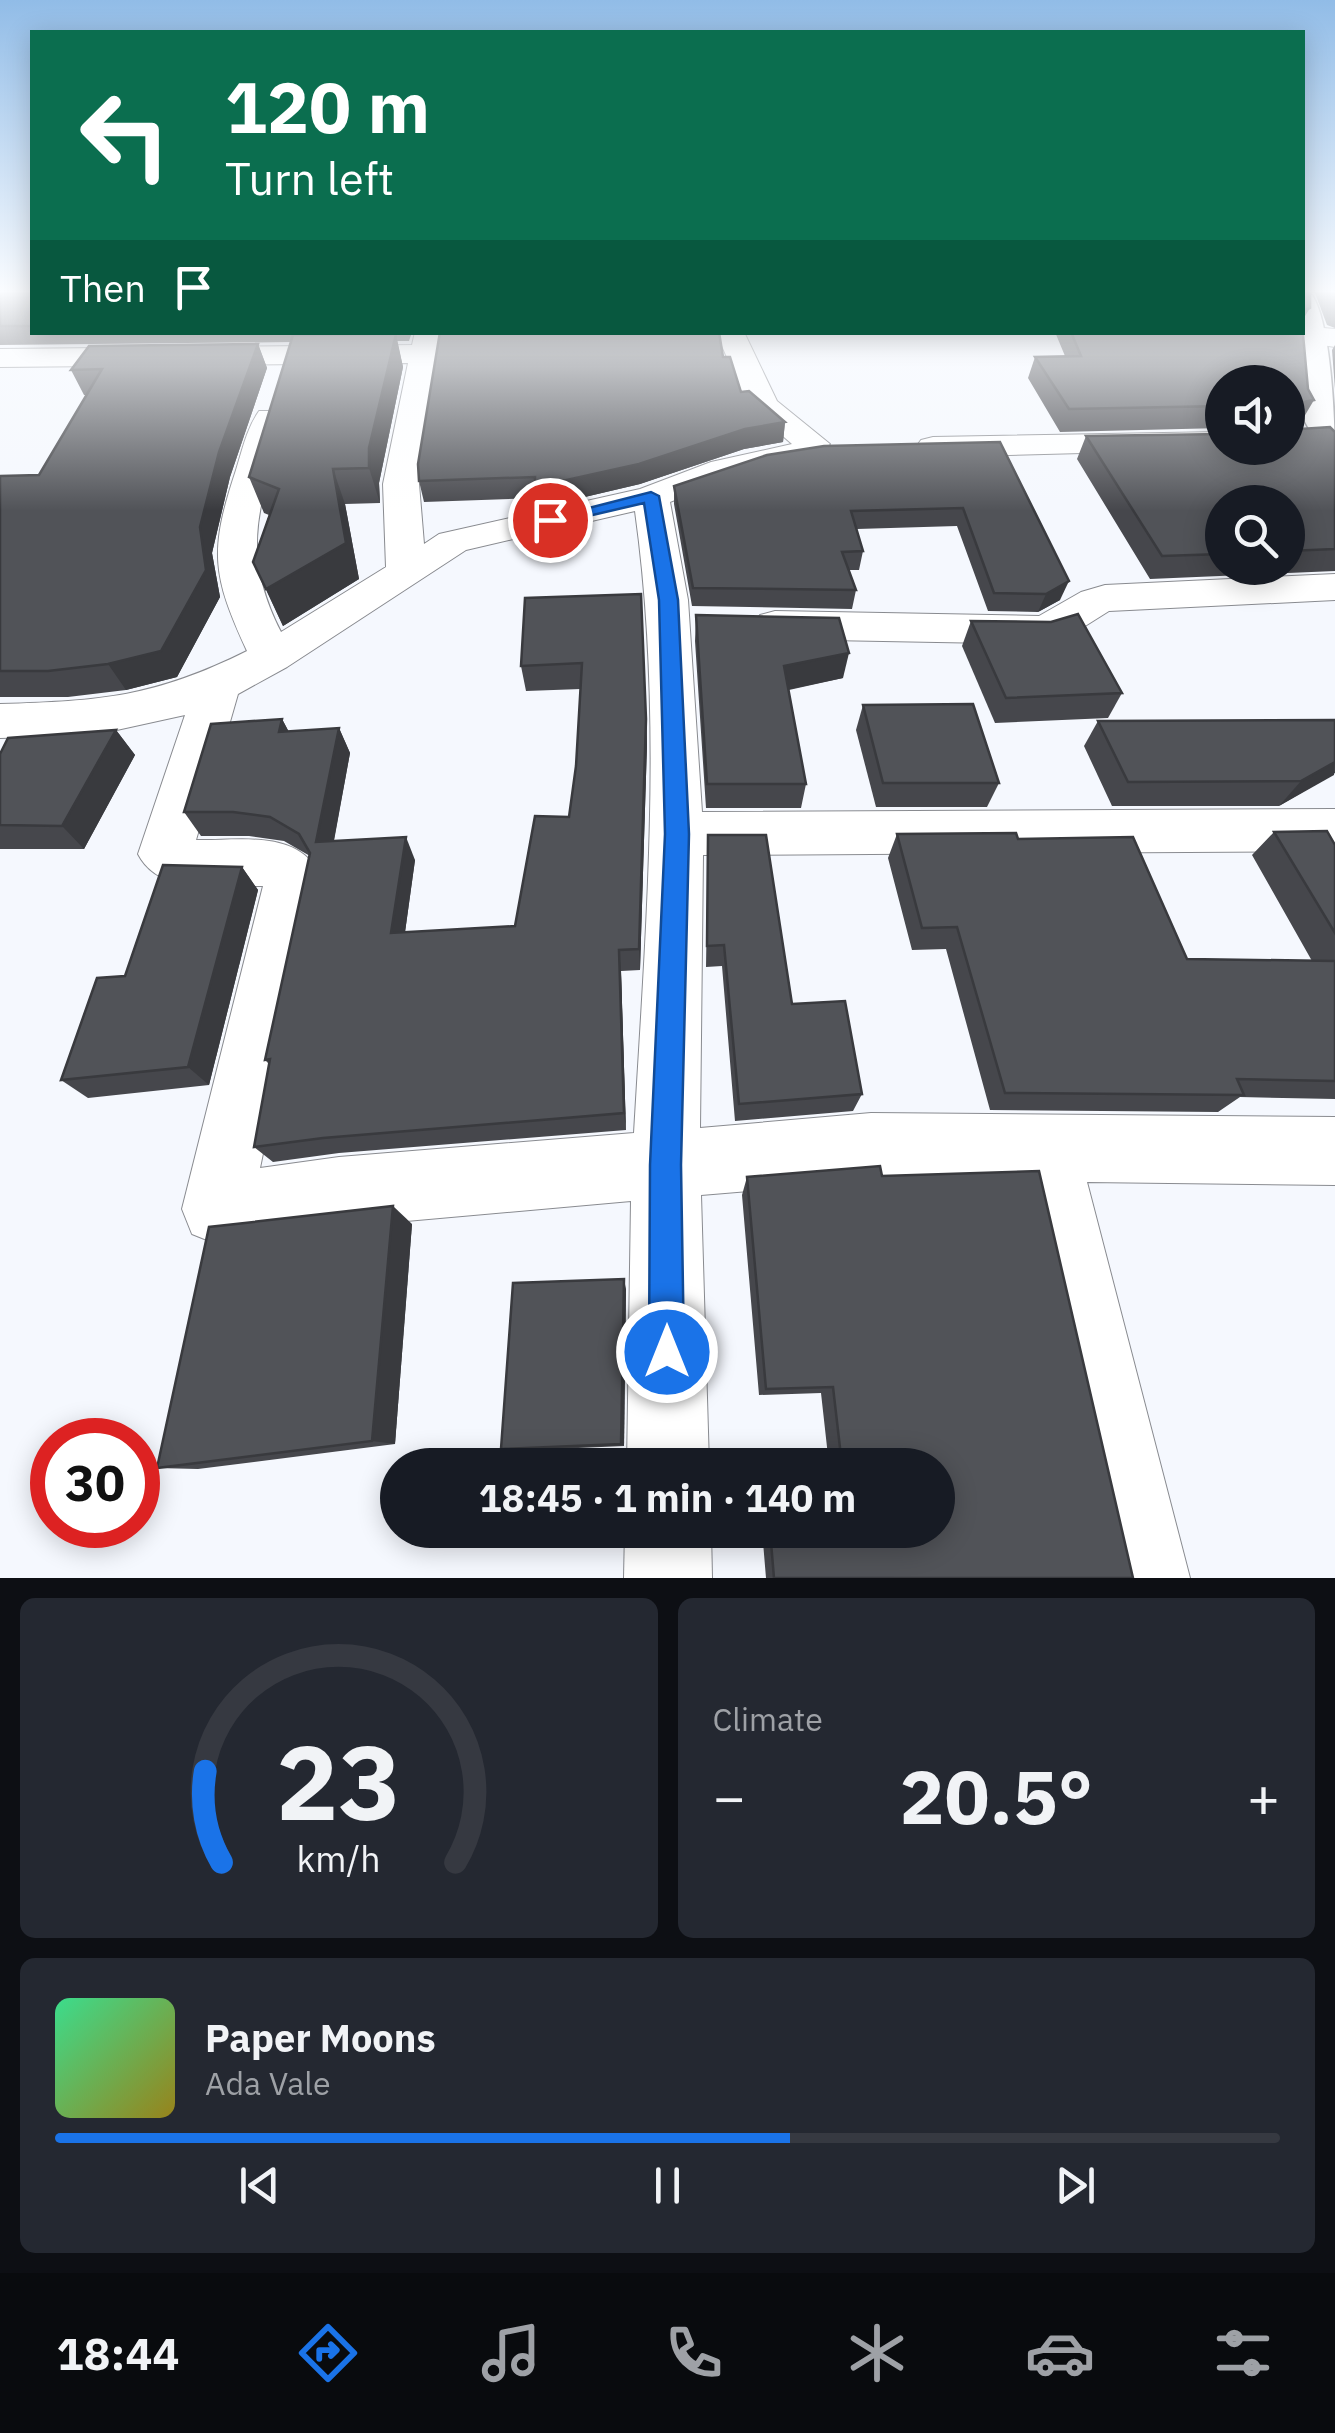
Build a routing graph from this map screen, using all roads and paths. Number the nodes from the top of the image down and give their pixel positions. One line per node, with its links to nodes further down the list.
1 (286, 364): 13 (street)
2 (422, 364): 10 (street)
3 (745, 364): 8 (street)
4 (1316, 364): 6 (main road)
5 (1305, 439): 6 (street)
6 (1331, 440)
7 (1205, 442): 8 (street)
8 (856, 449): 9 (street)
9 (651, 496): 10 (street); 12 (street)
10 (406, 569): 13 (street)
11 (1335, 587): 12 (street)
12 (707, 623): 16 (street)
13 (245, 671): 14 (street); 19 (street)
14 (10, 731)
15 (1335, 830): 16 (street)
16 (677, 834): 19 (street)
17 (1045, 1149): 18 (street); 19 (street); 23 (street)
18 (1335, 1150)
19 (666, 1165): 20 (street)
20 (668, 1448)
21 (668, 1548): 22 (street)
22 (668, 1578)
23 (1146, 1578)

